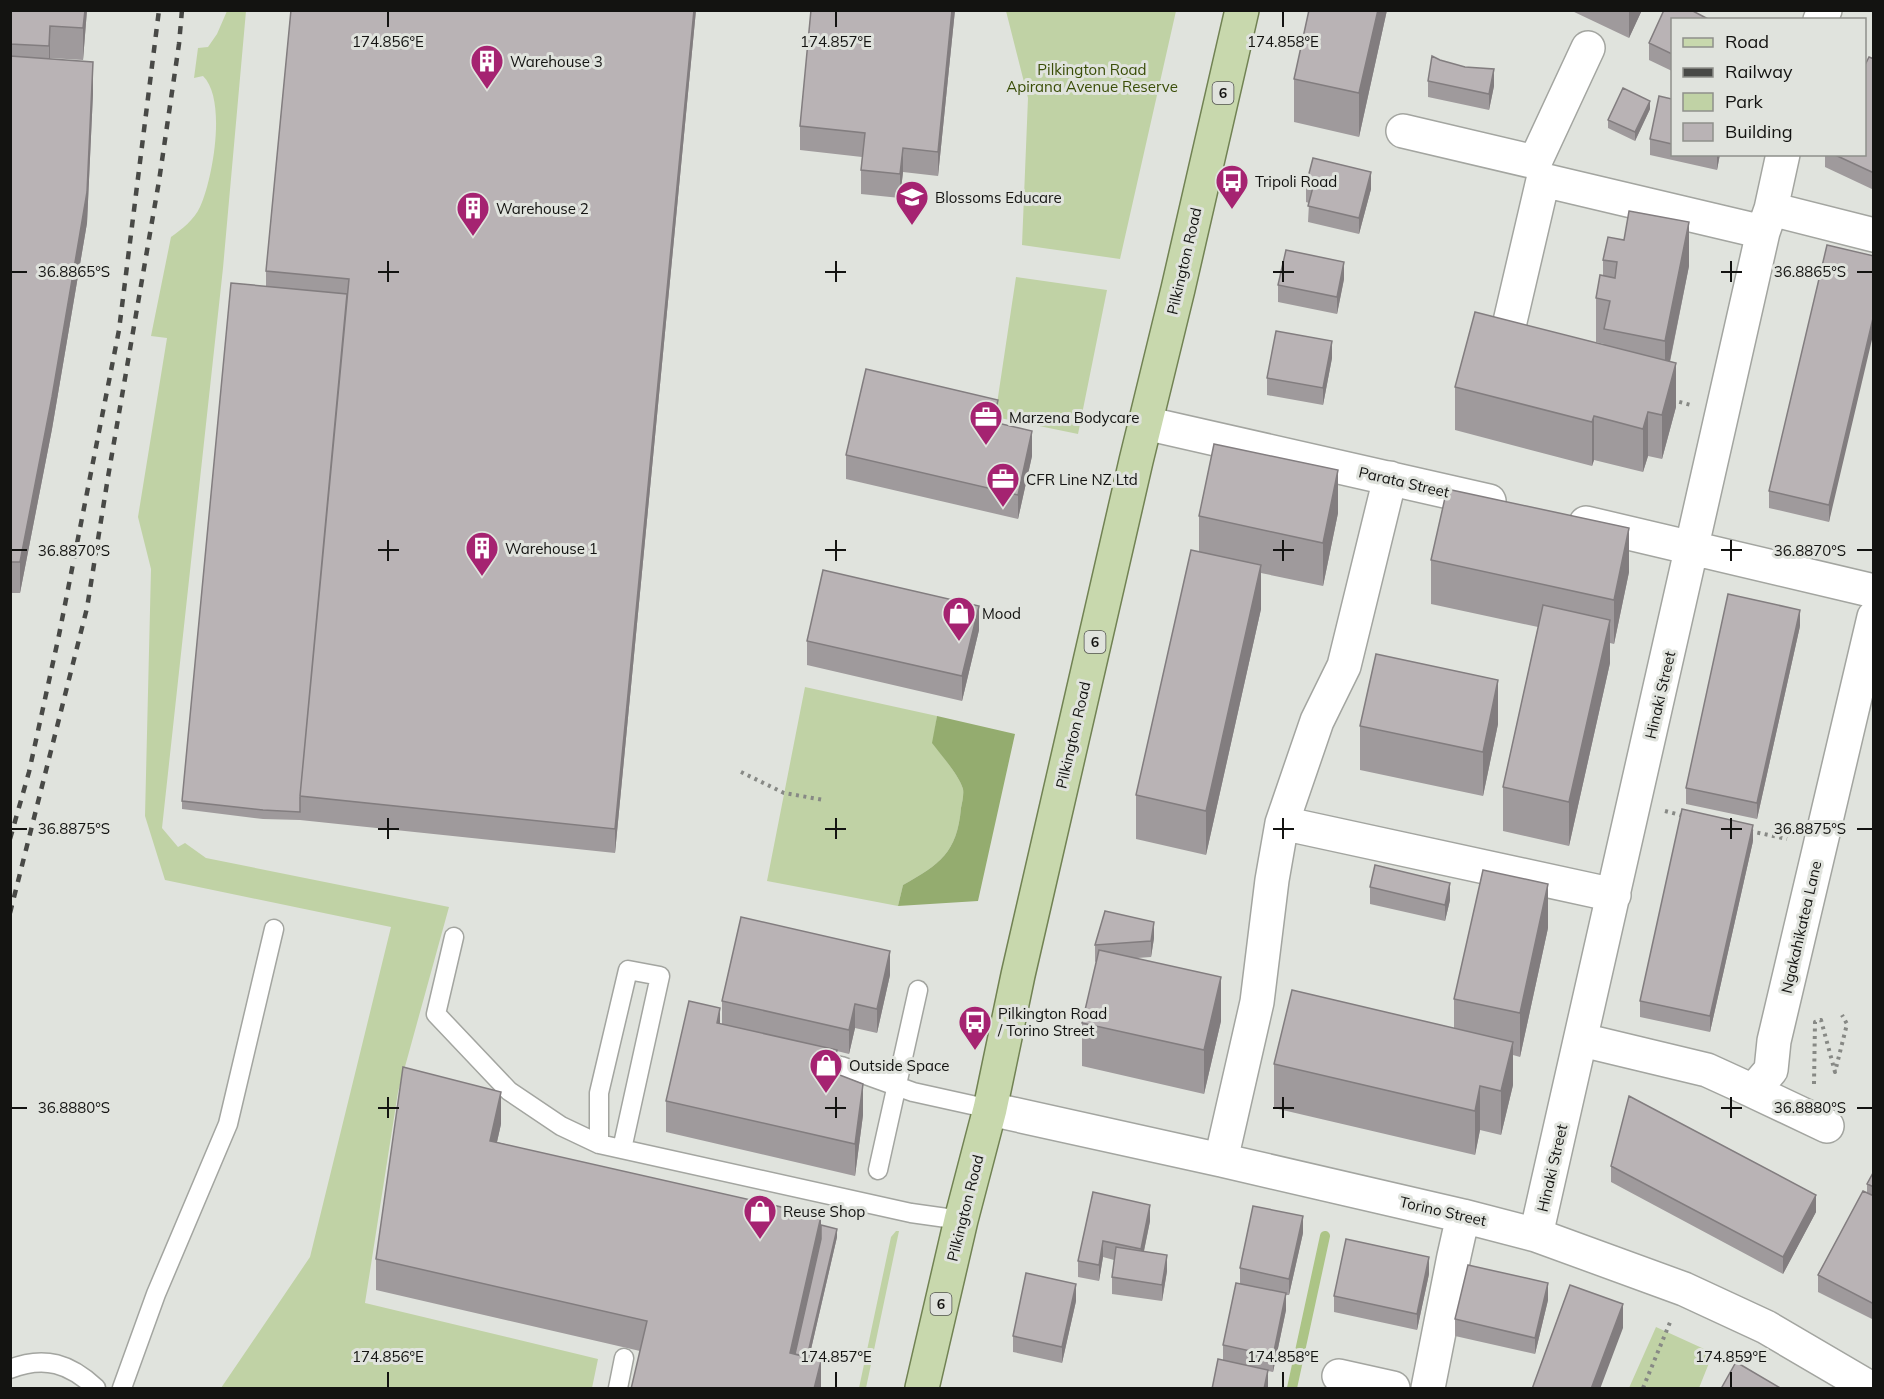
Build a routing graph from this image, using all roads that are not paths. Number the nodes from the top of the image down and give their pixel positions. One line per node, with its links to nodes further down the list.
1 (1242, 10): 9 (main road, Pilkington Road / 6)
2 (1588, 48): 5 (street)
3 (1403, 131): 5 (street)
4 (1783, 156): 6 (street, Hinaki Street)
5 (1539, 171): 6 (street); 8 (street)
6 (1767, 221): 7 (street); 13 (street, Hinaki Street)
7 (1874, 235)
8 (1505, 343)
9 (1145, 423): 10 (street, Parata Street); 25 (main road, Pilkington Road / 6)
10 (1390, 478): 11 (street, Parata Street); 16 (street)
11 (1518, 508)
12 (1553, 516): 13 (street)
13 (1693, 548): 14 (street); 17 (street, Hinaki Street)
14 (1874, 591)
15 (1874, 617): 24 (street, Ngakahikatea Lane)
16 (1282, 823): 17 (street); 29 (street)
17 (1614, 895): 21 (street, Hinaki Street)
18 (274, 929): 38 (lane)
19 (454, 937): 27 (lane)
20 (918, 990): 23 (lane)
21 (1582, 1040): 24 (street); 33 (street, Hinaki Street)
22 (796, 1057): 23 (lane)
23 (897, 1086): 25 (lane); 30 (lane)
24 (1753, 1091): 26 (street)
25 (990, 1109): 29 (street, Torino Street); 32 (main road, Pilkington Road / 6)
26 (1827, 1126)
27 (598, 1144): 28 (lane); 28 (lane)
28 (622, 1149): 32 (lane)
29 (1221, 1160): 31 (street, Torino Street)
30 (878, 1170)
31 (1463, 1216): 33 (street, Torino Street); 42 (street)
32 (961, 1220): 40 (main road, Pilkington Road / 6)
33 (1536, 1235): 43 (street, Torino Street)
34 (624, 1358): 39 (lane)
35 (10, 1369): 37 (lane)
36 (1339, 1376): 41 (street)
37 (96, 1389)
38 (122, 1389)
39 (618, 1389)
40 (922, 1389)
41 (1393, 1389)
42 (1428, 1389)
43 (1870, 1389)

